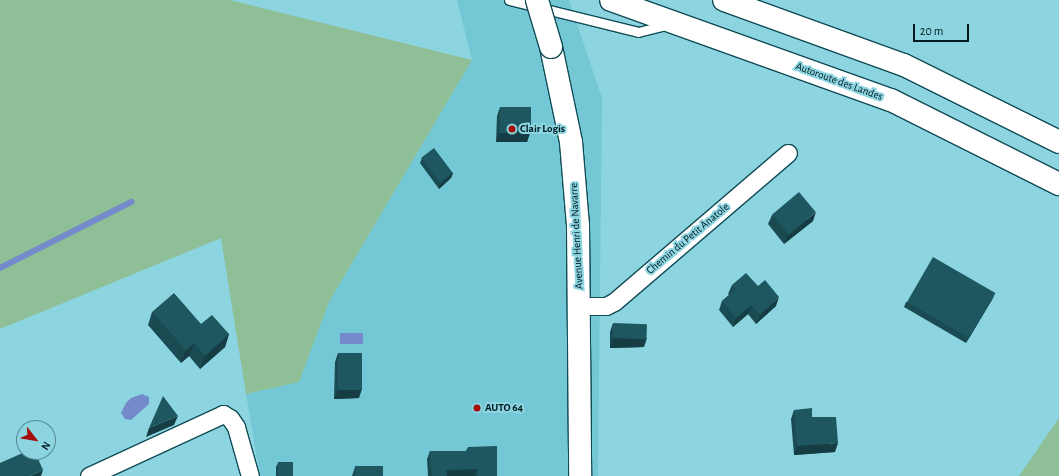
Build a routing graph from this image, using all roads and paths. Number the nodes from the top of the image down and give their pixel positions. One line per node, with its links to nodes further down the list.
1 (509, 0): 5 (lane)
2 (537, 0): 9 (main road, Avenue Henri de Navarre, bridge)
3 (611, 0): 5 (main road, Autoroute des Landes)
4 (724, 0): 6 (main road)
5 (676, 23): 8 (main road, Autoroute des Landes)
6 (1059, 142)
7 (788, 154): 9 (street, Chemin du Petit Anatole)
8 (1059, 184)
9 (580, 306): 12 (main road, Avenue Henri de Navarre)
10 (90, 476): 11 (street)
11 (250, 476)
12 (580, 476)

